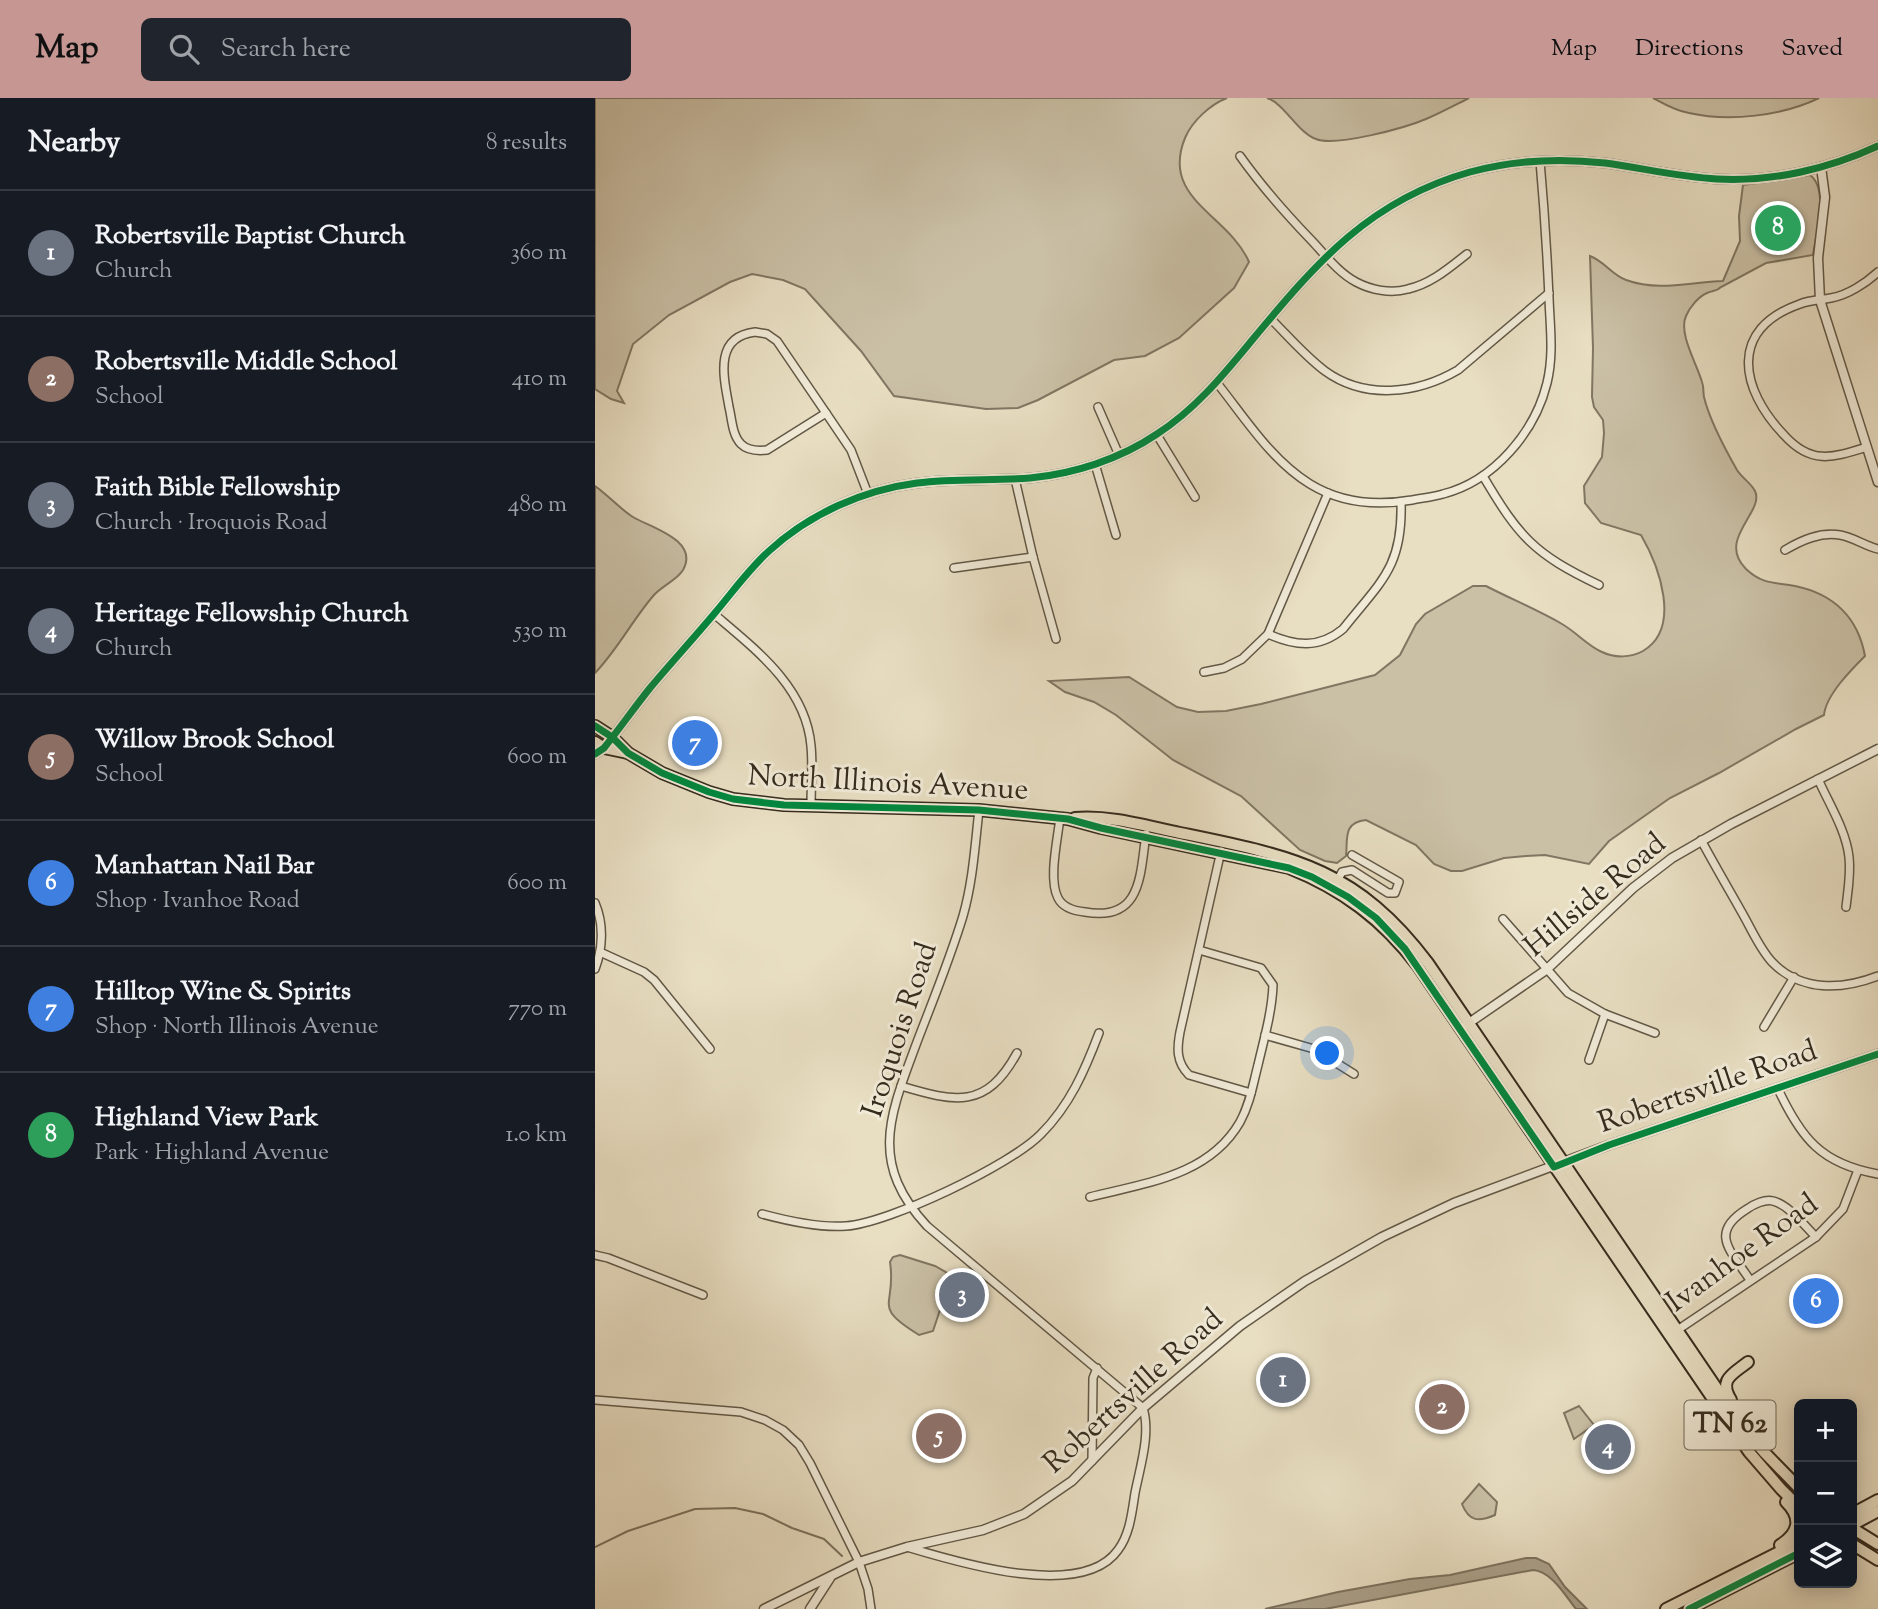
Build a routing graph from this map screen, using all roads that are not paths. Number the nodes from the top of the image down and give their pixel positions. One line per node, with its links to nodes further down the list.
1 (1878, 146): 4 (street)
2 (1240, 156): 6 (street)
3 (1540, 161): 4 (street); 6 (street); 8 (street)
4 (1821, 167): 9 (street)
5 (1467, 254): 6 (street)
6 (1325, 256): 10 (street)
7 (1878, 272): 9 (street)
8 (1549, 293): 10 (street); 18 (street)
9 (1820, 300): 15 (street); 15 (street)
10 (1270, 318): 11 (street)
11 (1217, 383): 14 (street); 21 (street)
12 (1098, 407): 16 (street)
13 (826, 413): 13 (street); 22 (street)
14 (1157, 435): 16 (street); 23 (street)
15 (1867, 447): 20 (street)
16 (1119, 455): 17 (street)
17 (1095, 464): 19 (street); 25 (street)
18 (1483, 476): 24 (street); 30 (street)
19 (1015, 479): 22 (street); 28 (street)
20 (1878, 482)
21 (1328, 493): 24 (street); 32 (street)
22 (868, 494): 31 (street)
23 (1195, 497)
24 (1401, 502): 32 (street)
25 (1116, 535)
26 (1878, 549): 27 (street)
27 (1785, 550)
28 (1033, 557): 29 (street); 33 (street)
29 (954, 568)
30 (1599, 585)
31 (714, 614): 36 (street); 41 (street)
32 (1268, 634): 34 (street)
33 (1056, 639)
34 (1204, 672)
35 (595, 726): 36 (highway)
36 (612, 737): 37 (street); 39 (highway)
37 (598, 748): 39 (highway)
38 (1878, 749): 40 (street, Hillside Road)
39 (628, 753): 41 (highway, North Illinois Avenue / TN 62)
40 (1818, 779): 45 (street, Hillside Road); 50 (street)
41 (811, 806): 42 (highway, North Illinois Avenue / TN 62)
42 (979, 810): 43 (highway, North Illinois Avenue / TN 62); 69 (street, Iroquois Road)
43 (1064, 818): 44 (highway, North Illinois Avenue / TN 62); 44 (street)
44 (1147, 832): 46 (highway, North Illinois Avenue / TN 62)
45 (1701, 840): 55 (street, Hillside Road); 57 (street)
46 (1222, 847): 48 (highway, North Illinois Avenue / TN 62); 52 (street)
47 (1352, 855): 48 (street)
48 (1335, 884): 59 (highway, North Illinois Avenue / TN 62)
49 (595, 904): 53 (street)
50 (1846, 907)
51 (1503, 919): 55 (street)
52 (1199, 950): 63 (street); 71 (street)
53 (600, 952): 54 (street); 64 (street)
54 (595, 969)
55 (1546, 970): 58 (street); 59 (street, Hillside Road)
56 (1878, 976): 57 (street)
57 (1794, 977): 60 (street)
58 (1605, 1014): 62 (street); 67 (street)
59 (1465, 1026): 72 (highway, North Illinois Avenue / TN 62)
60 (1764, 1027)
61 (1099, 1033): 76 (street)
62 (1655, 1033)
63 (1265, 1035): 68 (street); 71 (street)
64 (710, 1049)
65 (1017, 1053): 69 (street)
66 (1878, 1054): 70 (street, Robertsville Road)
67 (1589, 1060)
68 (1354, 1074)
69 (901, 1086): 76 (street, Iroquois Road)
70 (1778, 1089): 72 (street, Robertsville Road); 73 (street)
71 (1251, 1093): 75 (street)
72 (1560, 1165): 82 (highway, North Illinois Avenue / TN 62); 86 (street, Robertsville Road)
73 (1858, 1170): 74 (street); 78 (street, Ivanhoe Road)
74 (1878, 1174)
75 (1090, 1197)
76 (909, 1206): 77 (street); 83 (street, Iroquois Road)
77 (762, 1214)
78 (1815, 1237): 80 (street, Ivanhoe Road); 80 (street)
79 (595, 1255): 81 (street)
80 (1750, 1280): 82 (street, Ivanhoe Road)
81 (703, 1296)
82 (1674, 1333): 84 (highway, TN 62); 90 (highway, North Illinois Avenue / TN 62)
83 (1097, 1368): 86 (street, Iroquois Road); 88 (street)
84 (1707, 1372): 87 (highway, TN 62); 87 (highway)
85 (595, 1399): 107 (street)
86 (1143, 1408): 88 (street, Robertsville Road); 103 (street)
87 (1758, 1445): 89 (highway, TN 62)
88 (1093, 1461): 103 (street, Robertsville Road)
89 (1773, 1462): 91 (highway); 92 (highway, TN 62)
90 (1766, 1474): 96 (highway, North Illinois Avenue / TN 62); 109 (highway)
91 (1794, 1475)
92 (1794, 1483)
93 (1878, 1494): 94 (highway)
94 (1857, 1500)
95 (1878, 1500): 97 (highway)
96 (1794, 1502)
97 (1857, 1511)
98 (1878, 1511): 99 (highway)
99 (1854, 1525)
100 (1857, 1530): 102 (highway)
101 (1794, 1545): 109 (highway)
102 (1878, 1545)
103 (907, 1547): 107 (street, Robertsville Road)
104 (1857, 1547): 106 (highway)
105 (1794, 1556): 115 (highway)
106 (1878, 1560)
107 (859, 1562): 110 (street, Robertsville Road); 113 (street)
108 (1794, 1563): 116 (highway)
109 (1745, 1570): 114 (highway)
110 (832, 1576): 111 (street, Robertsville Road); 112 (street)
111 (764, 1609)
112 (810, 1609)
113 (871, 1609)
114 (1666, 1609)
115 (1689, 1609)
116 (1696, 1609)

